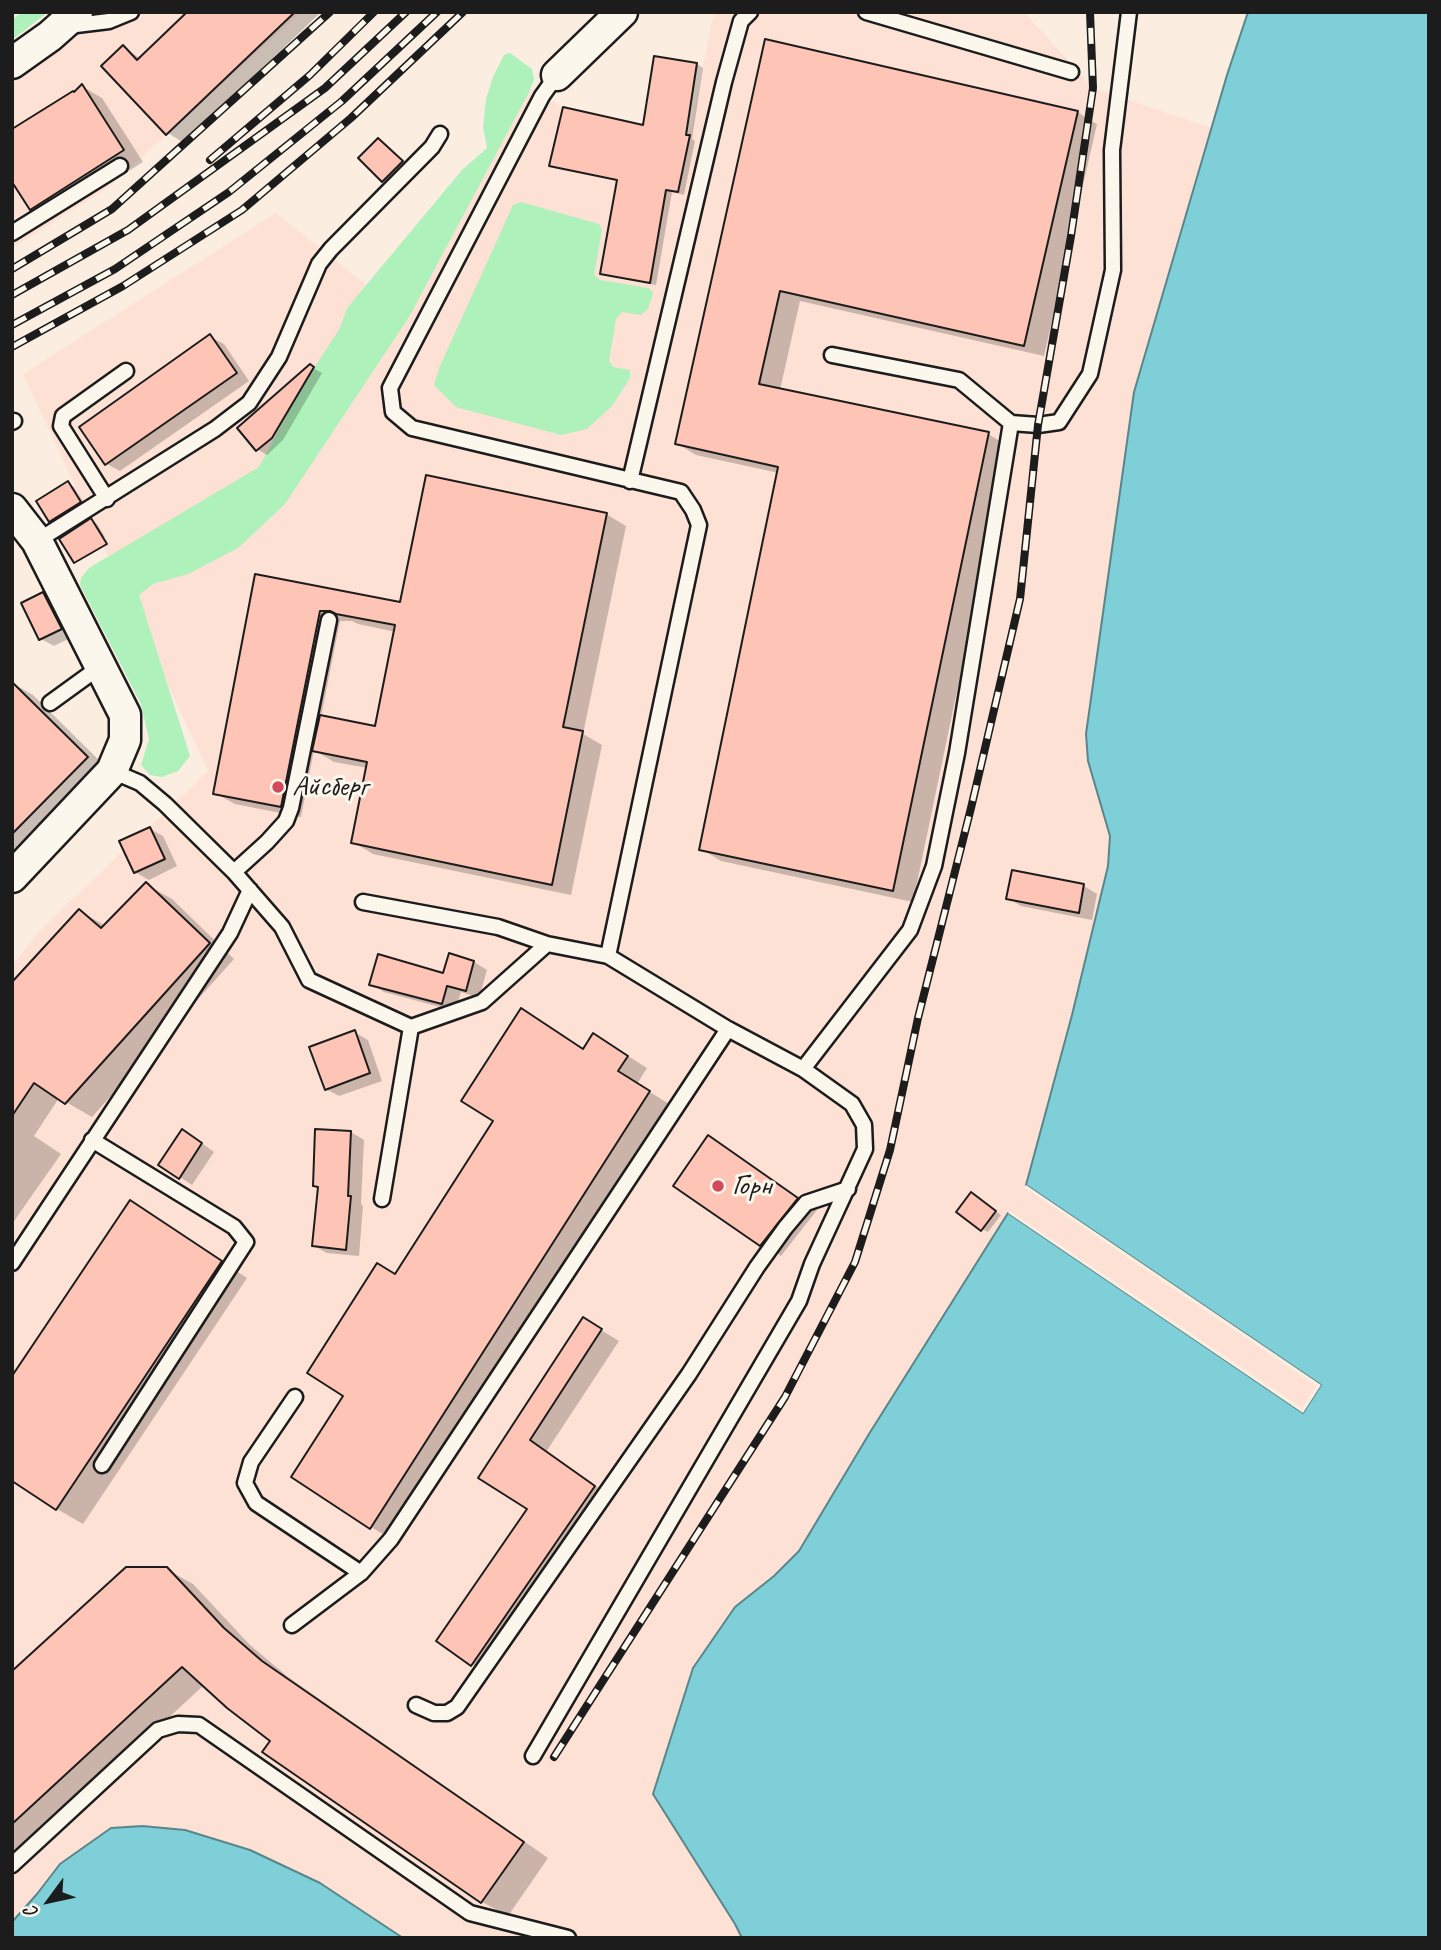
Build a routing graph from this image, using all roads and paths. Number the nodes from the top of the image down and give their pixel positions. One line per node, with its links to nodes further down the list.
1 (131, 12): 6 (lane)
2 (622, 12): 9 (street)
3 (750, 12): 16 (lane)
4 (866, 12): 8 (lane)
5 (1129, 12): 15 (lane)
6 (69, 19): 7 (street)
7 (12, 63)
8 (1071, 72)
9 (558, 75): 16 (lane)
10 (440, 134): 17 (lane)
11 (120, 166): 12 (lane)
12 (12, 233)
13 (832, 355): 15 (lane)
14 (126, 370): 17 (lane)
15 (1011, 423): 32 (lane)
16 (630, 481): 29 (lane)
17 (107, 499): 19 (lane)
18 (12, 509): 19 (street)
19 (37, 541): 21 (street)
20 (329, 620): 24 (lane)
21 (100, 666): 22 (lane); 23 (street)
22 (50, 703)
23 (112, 771): 24 (lane); 25 (street)
24 (234, 872): 26 (lane)
25 (12, 877)
26 (250, 890): 30 (lane); 33 (lane)
27 (363, 902): 28 (lane)
28 (547, 944): 29 (lane); 30 (lane)
29 (607, 956): 31 (lane)
30 (411, 1027): 35 (lane)
31 (728, 1029): 32 (lane); 39 (lane)
32 (803, 1069): 34 (lane)
33 (92, 1140): 36 (lane); 38 (lane)
34 (848, 1189): 41 (lane); 42 (lane)
35 (382, 1199)
36 (12, 1263)
37 (295, 1397): 39 (lane)
38 (102, 1465)
39 (361, 1573): 40 (lane)
40 (292, 1625)
41 (416, 1705)
42 (533, 1756)
43 (12, 1865): 44 (lane)
44 (568, 1938)

